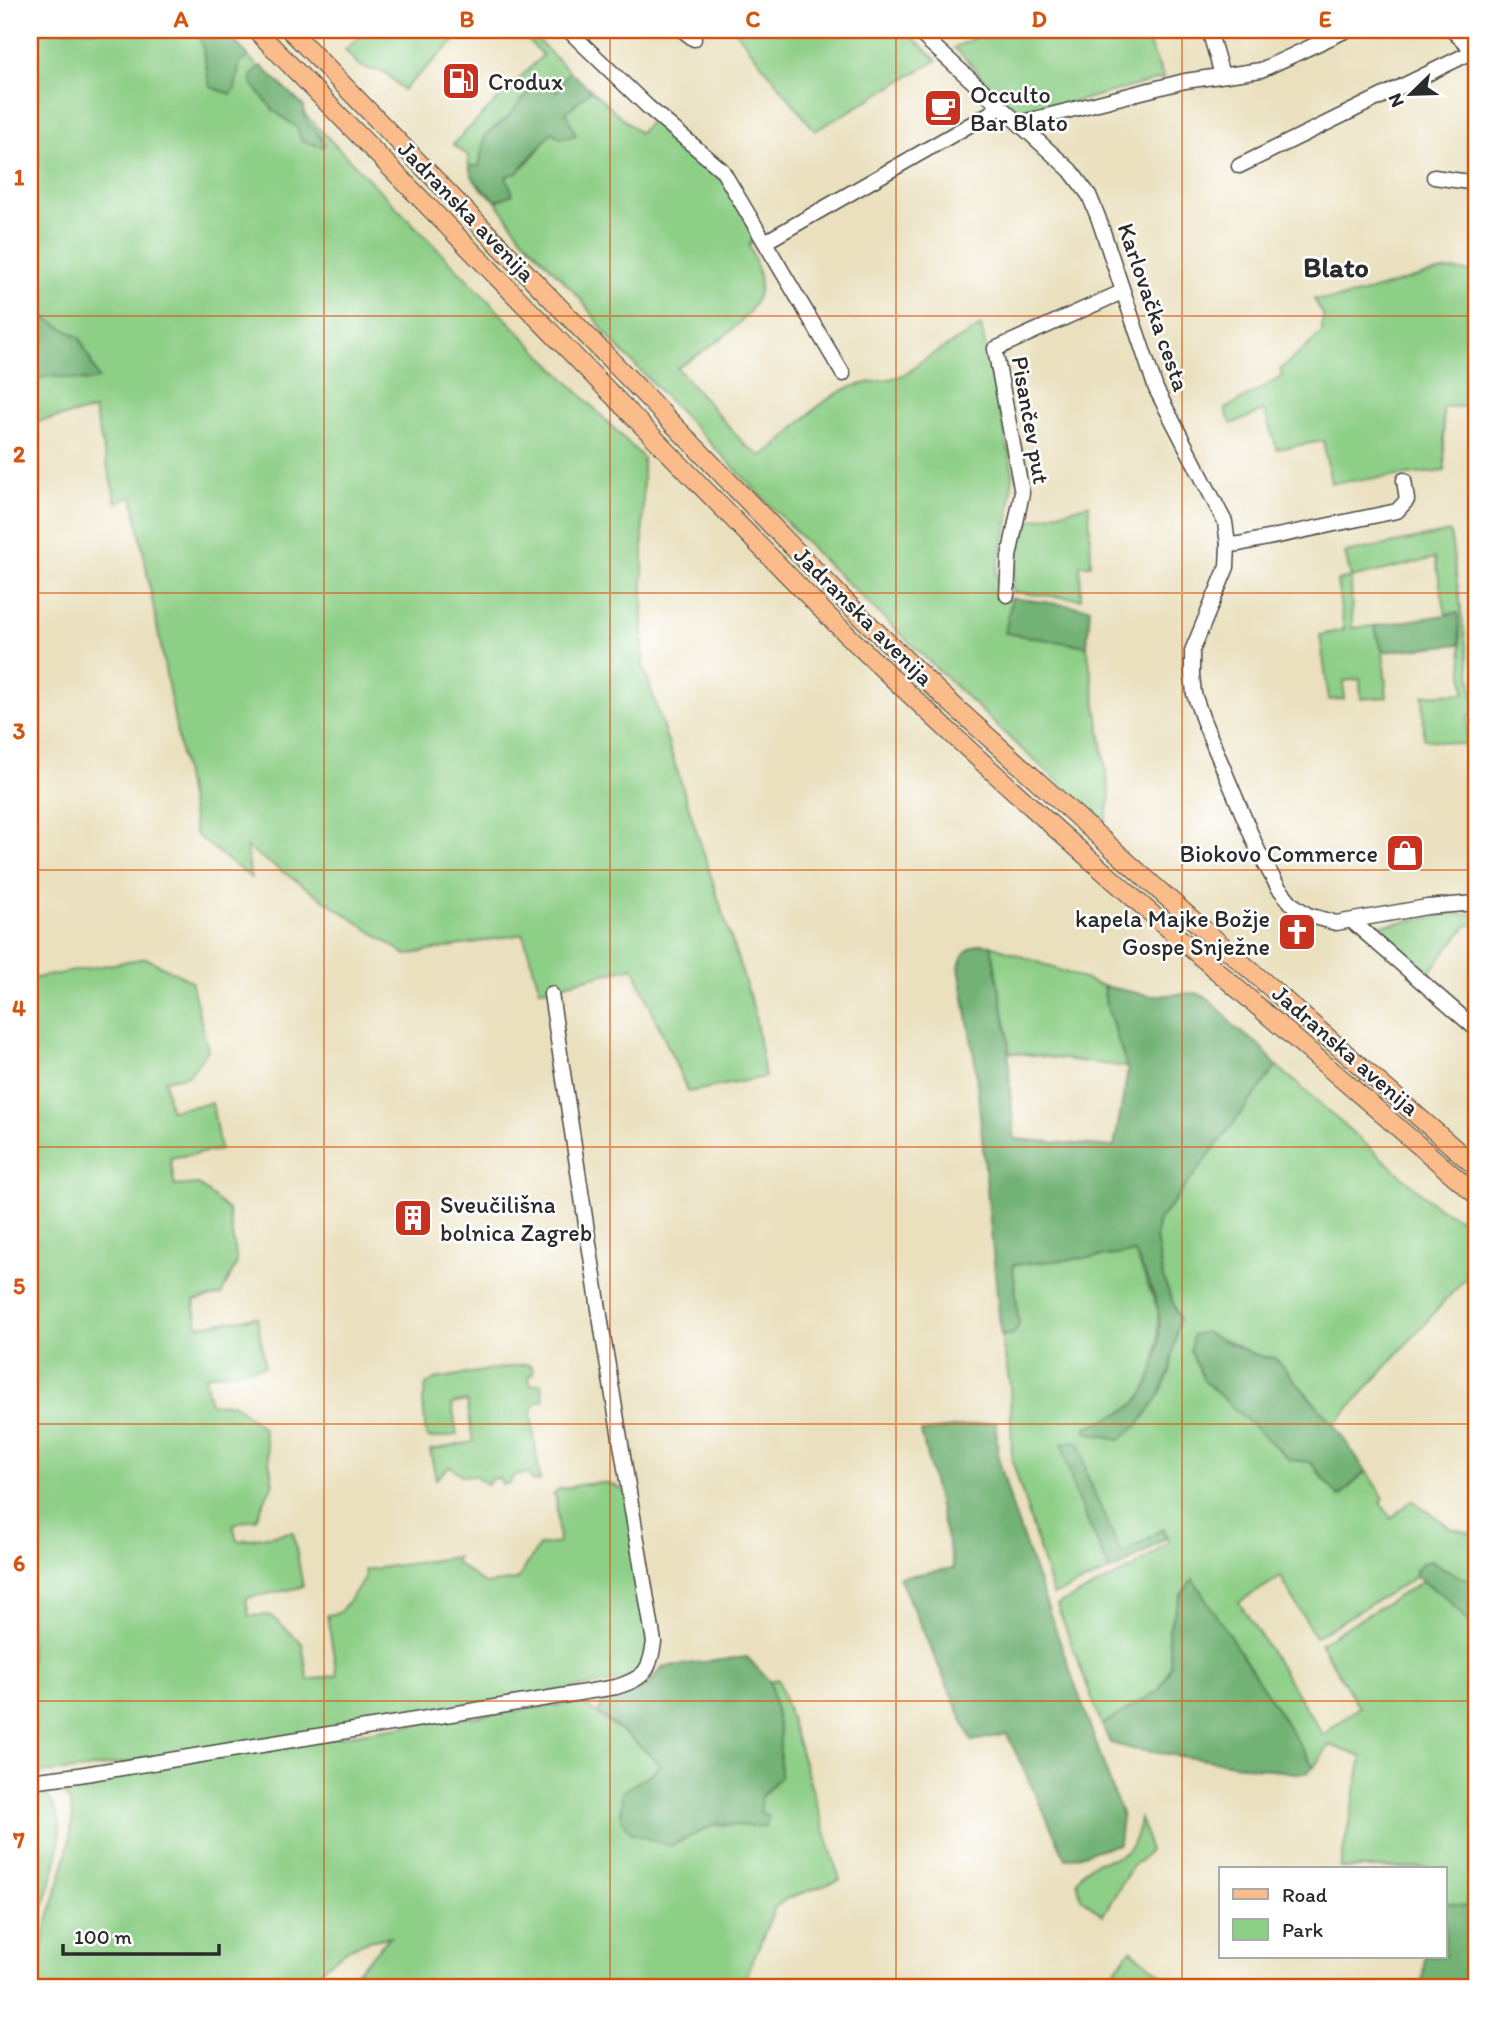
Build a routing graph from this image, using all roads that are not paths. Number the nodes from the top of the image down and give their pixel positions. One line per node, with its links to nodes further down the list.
1 (256, 30): 26 (main road, Jadranska avenija)
2 (290, 30): 25 (main road, Jadranska avenija)
3 (568, 30): 15 (street)
4 (916, 30): 10 (street, Karlovačka cesta)
5 (1209, 30): 9 (street)
6 (1347, 30): 9 (street)
7 (1452, 30): 8 (street)
8 (1475, 52): 12 (street)
9 (1222, 75): 11 (street)
10 (1001, 107): 11 (street, Karlovačka cesta); 15 (street)
11 (1019, 123): 16 (street, Karlovačka cesta)
12 (1239, 166)
13 (1434, 177): 14 (street)
14 (1476, 183)
15 (765, 242): 17 (street)
16 (1122, 292): 19 (street, Karlovačka cesta); 20 (street, Pisančev put)
17 (844, 374)
18 (1404, 480): 19 (street)
19 (1228, 545): 22 (street, Karlovačka cesta)
20 (1007, 595)
21 (1476, 903): 22 (street, Karlovačka cesta)
22 (1353, 922): 24 (street)
23 (551, 993): 27 (street)
24 (1476, 1028)
25 (1476, 1167)
26 (1476, 1195)
27 (30, 1781)

